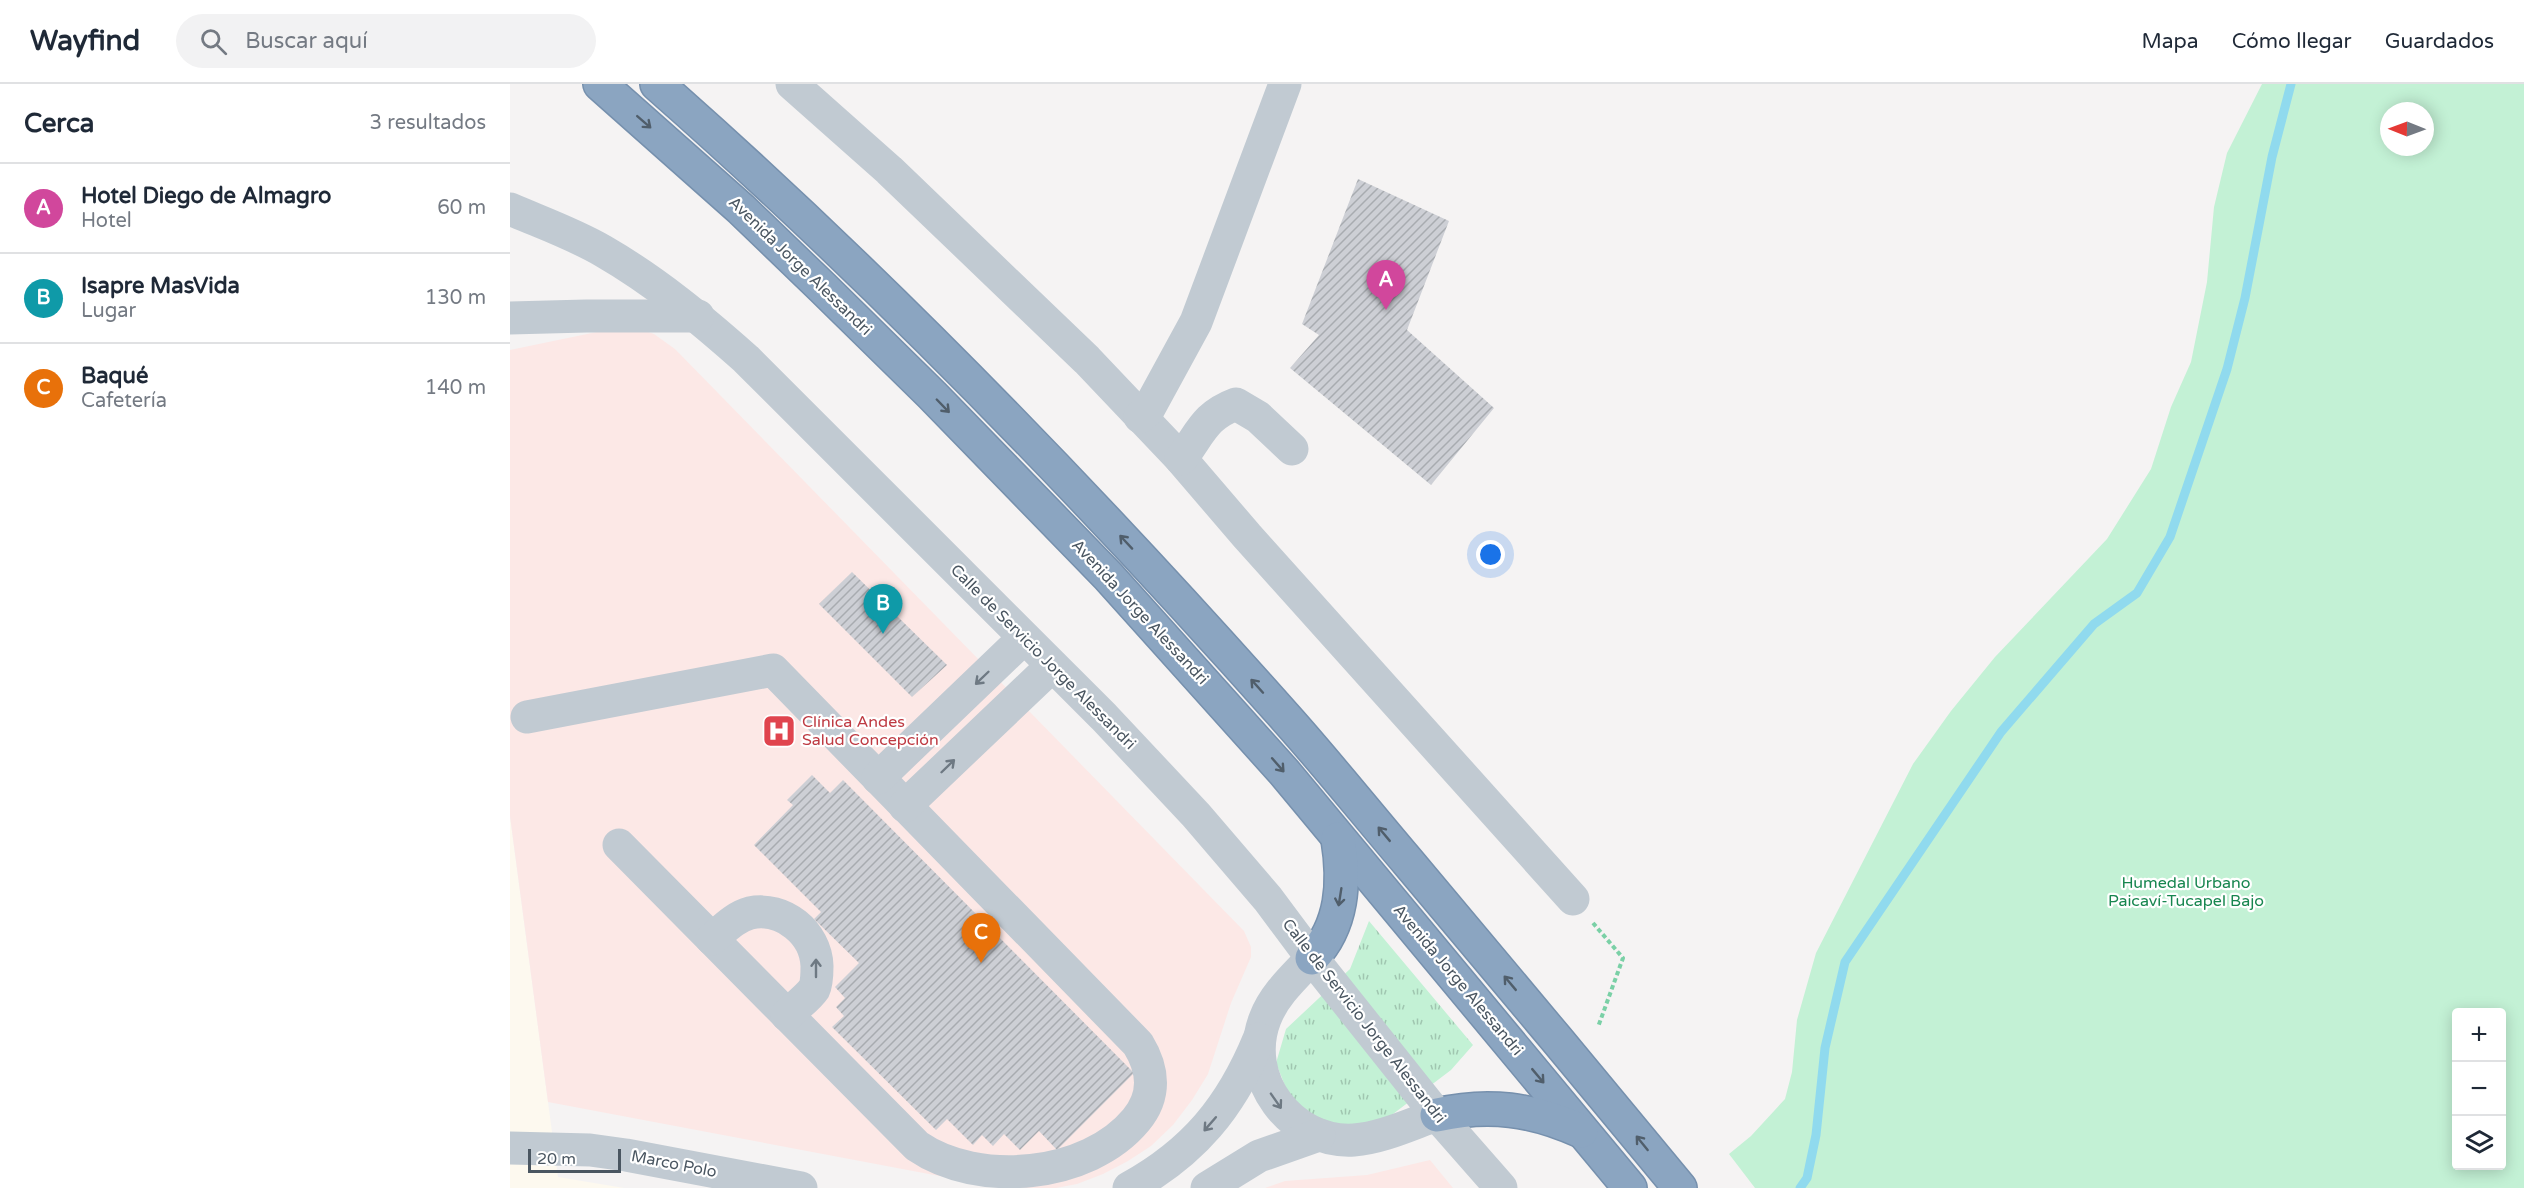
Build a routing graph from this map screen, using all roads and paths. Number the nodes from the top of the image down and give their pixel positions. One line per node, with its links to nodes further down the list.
1 (600, 84): 16 (highway, Avenida Jorge Alessandri, one-way to 16)
2 (657, 84): 38 (highway, one-way to 2)
3 (792, 84): 8 (street)
4 (1285, 84): 8 (street)
5 (510, 209): 6 (street, Calle de Servicio Jorge Alessandri)
6 (699, 316): 7 (street); 11 (street, Calle de Servicio Jorge Alessandri)
7 (510, 318)
8 (1140, 417): 10 (street)
9 (1292, 449): 10 (street)
10 (1181, 459): 19 (street)
11 (1024, 638): 12 (street, Calle de Servicio Jorge Alessandri); 14 (street, one-way to 14)
12 (1052, 666): 15 (street, one-way to 12); 18 (street, Calle de Servicio Jorge Alessandri)
13 (527, 717): 14 (street)
14 (878, 778): 15 (street)
15 (905, 806): 32 (street)
16 (1338, 839): 21 (highway, one-way to 21); 28 (highway, Avenida Jorge Alessandri, one-way to 28)
17 (619, 845): 20 (street)
18 (1268, 899): 21 (street, Calle de Servicio Jorge Alessandri); 22 (street)
19 (1573, 899): 24 (path)
20 (712, 939): 23 (street); 23 (street, one-way to 20)
21 (1312, 958): 22 (street); 26 (street, Calle de Servicio Jorge Alessandri)
22 (1282, 989): 25 (street)
23 (787, 1015): 32 (street)
24 (1598, 1027)
25 (1260, 1037): 29 (street, one-way to 29); 34 (street, one-way to 34)
26 (1437, 1114): 27 (street); 28 (highway); 31 (street, Calle de Servicio Jorge Alessandri)
27 (1387, 1132): 29 (street); 31 (street)
28 (1584, 1133): 37 (highway, Avenida Jorge Alessandri)
29 (1319, 1135): 35 (street)
30 (510, 1148): 33 (street, Marco Polo)
31 (1475, 1158): 36 (street, Calle de Servicio Jorge Alessandri)
32 (1009, 1180)
33 (801, 1188)
34 (1129, 1188)
35 (1207, 1188)
36 (1501, 1188)
37 (1630, 1188)
38 (1680, 1188)

